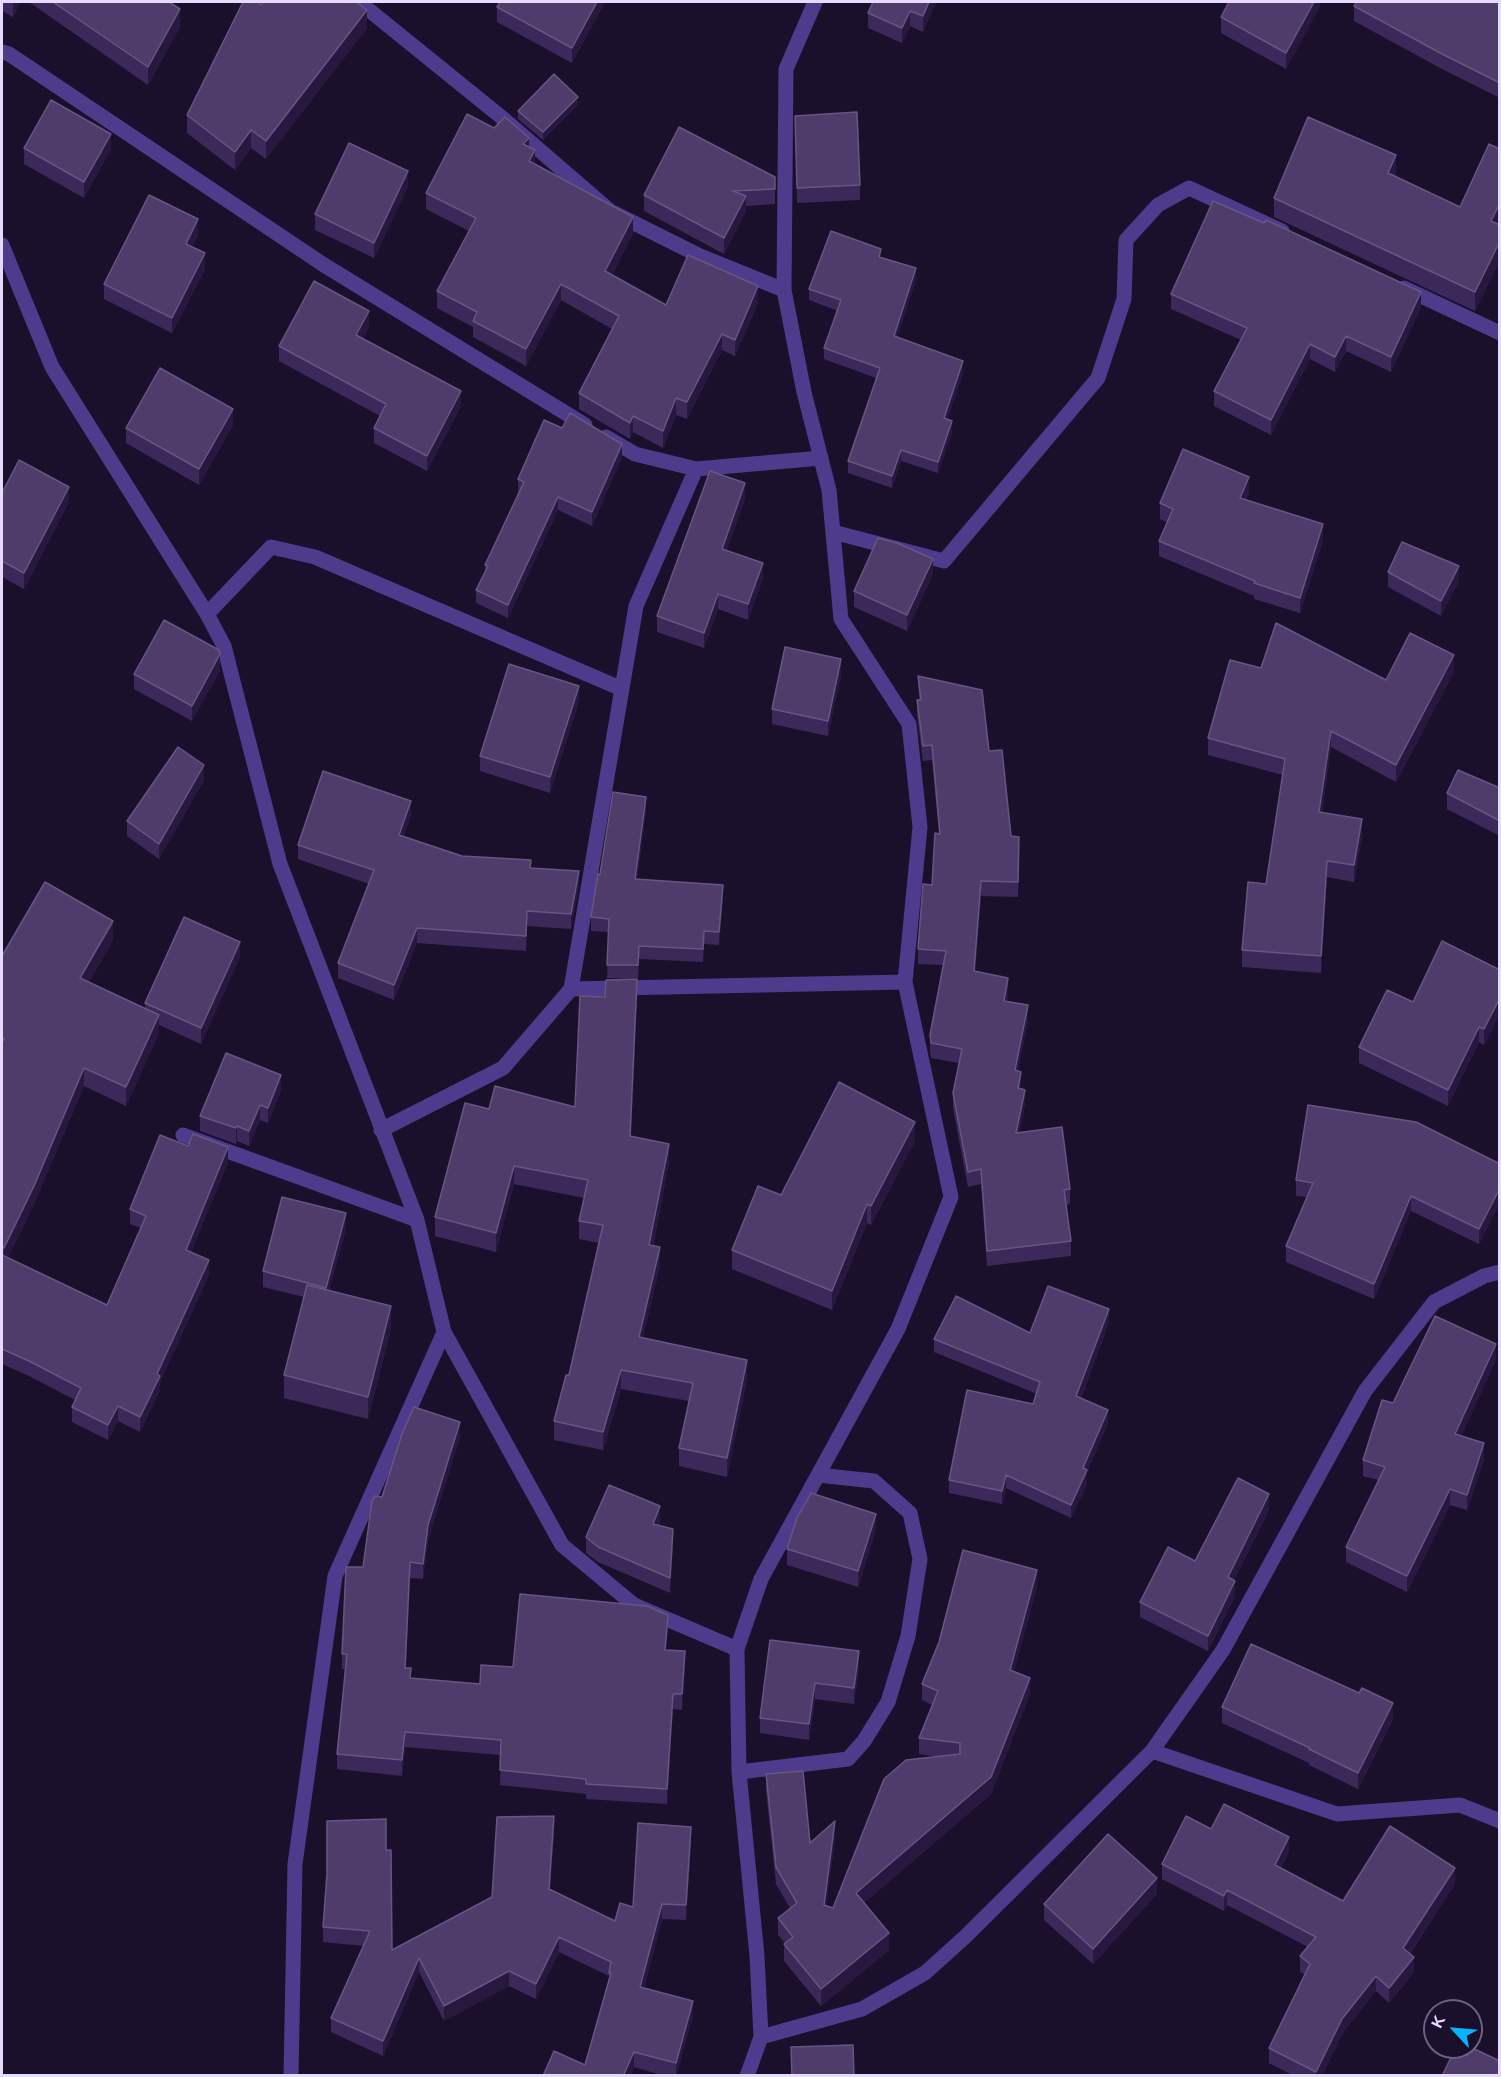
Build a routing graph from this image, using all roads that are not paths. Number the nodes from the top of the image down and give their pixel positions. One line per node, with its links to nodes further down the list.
1 (359, 2): 7 (street)
2 (815, 2): 7 (street)
3 (2, 52): 10 (street)
4 (1296, 238): 11 (street)
5 (2, 245): 12 (street)
6 (1392, 283): 8 (street)
7 (784, 290): 9 (street)
8 (1500, 333)
9 (821, 458): 10 (street); 11 (street)
10 (696, 469): 13 (street)
11 (833, 532): 14 (street)
12 (207, 614): 13 (street); 16 (street)
13 (622, 689): 15 (street)
14 (905, 982): 15 (street); 21 (street)
15 (571, 989): 16 (street)
16 (381, 1130): 18 (street)
17 (183, 1135): 18 (street)
18 (417, 1220): 20 (street)
19 (1500, 1272): 23 (street)
20 (444, 1332): 22 (street); 27 (street)
21 (818, 1475): 22 (street); 24 (street)
22 (737, 1649): 24 (street)
23 (1152, 1750): 25 (street); 26 (street)
24 (739, 1772): 26 (street)
25 (1500, 1821)
26 (761, 2037): 28 (street)
27 (291, 2076)
28 (747, 2076)

